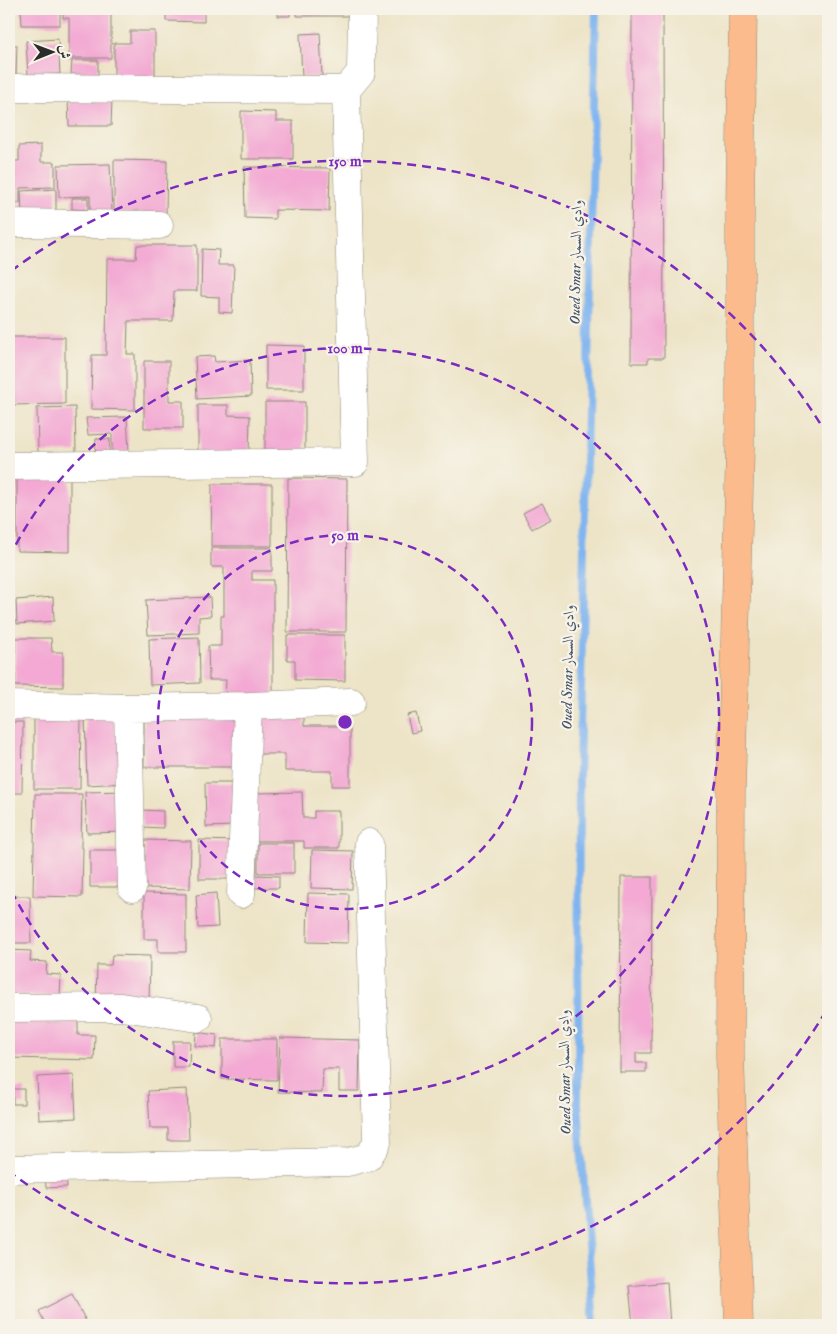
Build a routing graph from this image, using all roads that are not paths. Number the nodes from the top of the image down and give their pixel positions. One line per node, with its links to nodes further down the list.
1 (362, 9): 4 (street)
2 (743, 9): 18 (main road)
3 (9, 88): 4 (street)
4 (346, 90): 7 (street)
5 (9, 223): 6 (street)
6 (159, 225)
7 (9, 466)
8 (351, 702): 10 (street)
9 (9, 705): 11 (street)
10 (248, 706): 11 (street); 14 (street)
11 (128, 708): 13 (street)
12 (369, 843): 17 (street)
13 (132, 888)
14 (240, 894)
15 (9, 1008): 16 (street)
16 (198, 1018)
17 (9, 1169)
18 (739, 1325)

